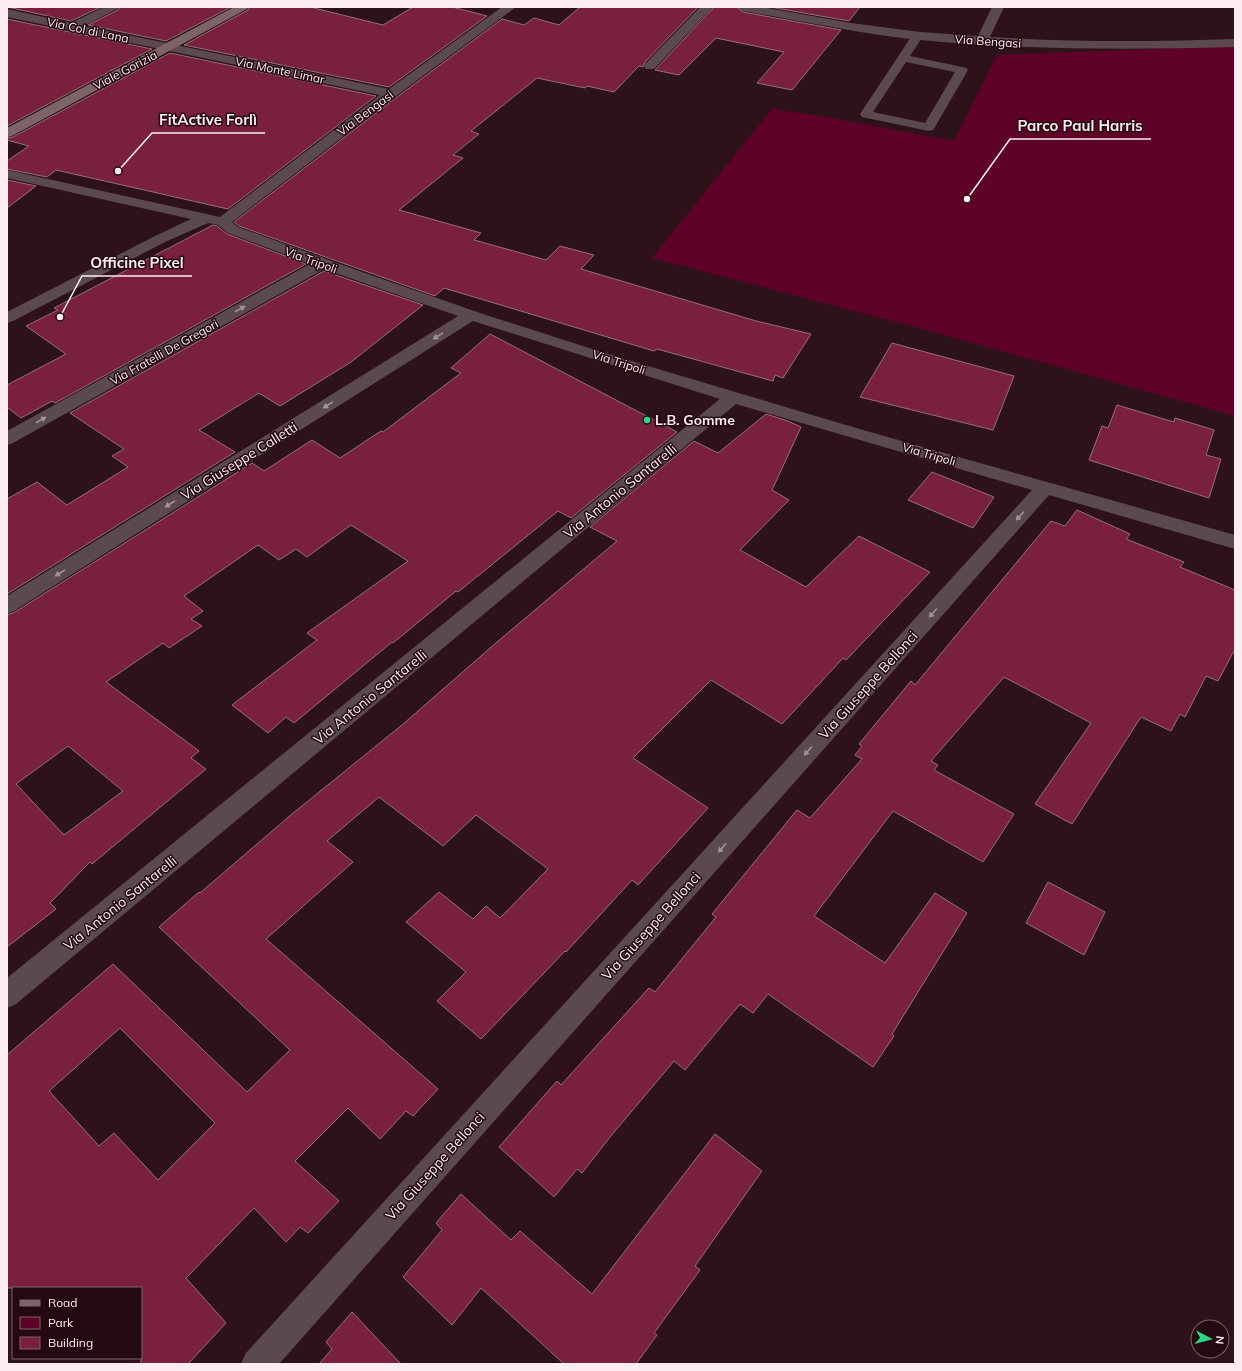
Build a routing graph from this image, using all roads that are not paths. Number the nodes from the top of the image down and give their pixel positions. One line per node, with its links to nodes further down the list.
1 (113, 7): 8 (street)
2 (243, 7): 12 (street, Viale Gorizia)
3 (510, 7): 15 (street, Via Bengasi)
4 (707, 7): 14 (street)
5 (743, 7): 9 (street, Via Bengasi)
6 (998, 7): 10 (street)
7 (7, 12): 8 (street, Via Col di Lana)
8 (74, 26): 12 (street, Via Col di Lana)
9 (917, 36): 10 (street, Via Bengasi); 13 (lane)
10 (982, 40): 11 (street, Via Bengasi)
11 (1235, 42)
12 (169, 47): 15 (street, Via Monte Limar); 16 (street, Viale Gorizia)
13 (903, 58): 13 (lane)
14 (650, 66)
15 (391, 92): 19 (street, Via Bengasi)
16 (7, 133)
17 (7, 174): 18 (street, Via Tripoli)
18 (207, 218): 19 (street, Via Tripoli); 22 (street)
19 (223, 222): 20 (street, Via Tripoli)
20 (322, 264): 21 (street, Via Tripoli); 24 (street, Via Fratelli De Gregori, one-way to 20)
21 (471, 315): 23 (street, Via Tripoli); 27 (street, Via Giuseppe Calletti, one-way to 27)
22 (7, 318)
23 (732, 398): 25 (street, Via Tripoli); 28 (street, Via Antonio Santarelli)
24 (7, 439)
25 (1046, 487): 26 (street, Via Tripoli); 29 (street, Via Giuseppe Bellonci, one-way to 29)
26 (1235, 542)
27 (7, 606)
28 (7, 995)
29 (257, 1364)

